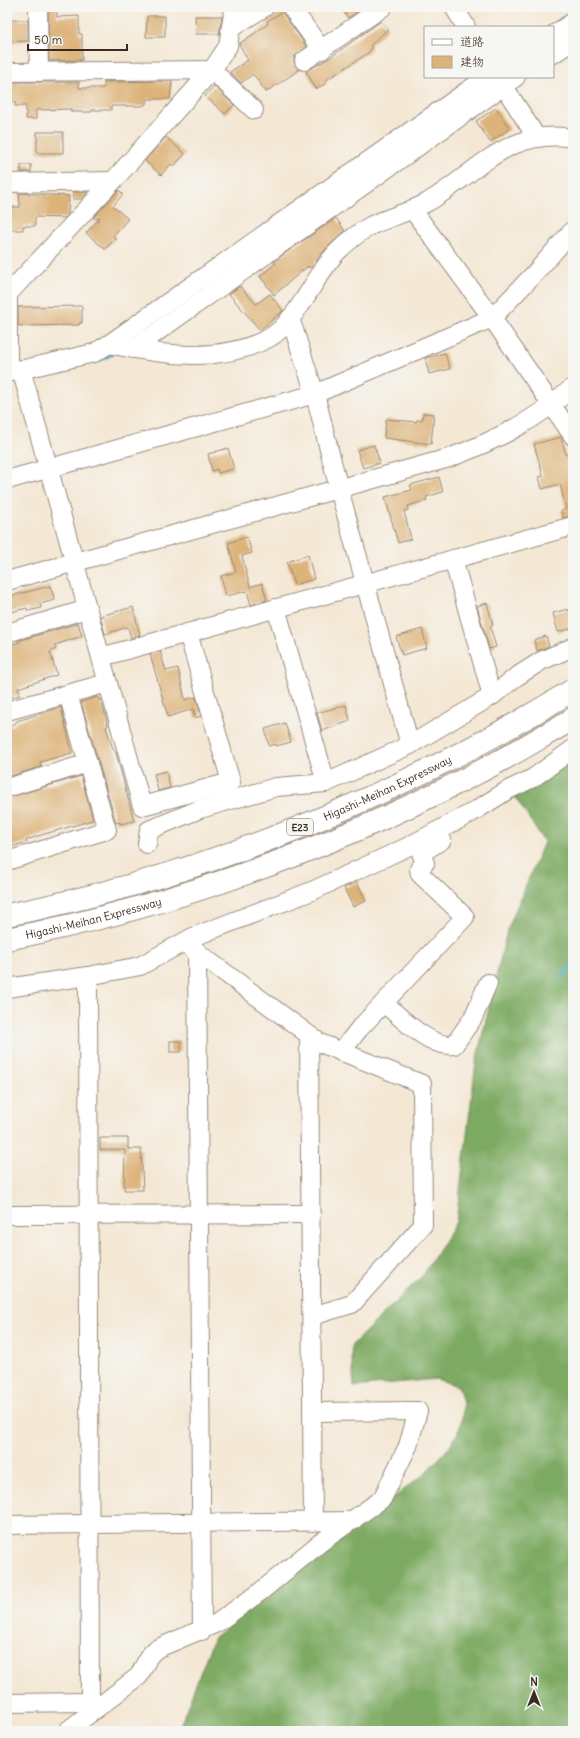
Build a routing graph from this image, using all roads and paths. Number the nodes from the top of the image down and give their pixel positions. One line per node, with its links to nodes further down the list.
1 (38, 7): 17 (street)
2 (234, 7): 9 (street)
3 (266, 7): 9 (street)
4 (291, 7): 12 (street)
5 (383, 7): 12 (street)
6 (454, 7): 8 (street)
7 (573, 22): 10 (street)
8 (465, 26)
9 (232, 28): 15 (street)
10 (554, 34)
11 (573, 41): 13 (street)
12 (322, 50): 14 (street)
13 (554, 53)
14 (304, 61)
15 (212, 70): 17 (street); 19 (street); 22 (street)
16 (7, 72): 17 (street)
17 (38, 72)
18 (501, 79): 20 (street); 29 (street); 30 (street)
19 (254, 110)
20 (537, 138): 21 (street); 24 (street)
21 (573, 138)
22 (113, 181): 23 (street); 26 (street)
23 (7, 183)
24 (412, 209): 27 (street); 28 (street)
25 (573, 230): 28 (street)
26 (7, 294): 31 (street)
27 (290, 318): 30 (street); 33 (street)
28 (492, 318): 33 (street); 34 (street)
29 (109, 344): 30 (street); 31 (street)
30 (134, 350)
31 (17, 375): 36 (street)
32 (573, 387): 34 (street)
33 (315, 394): 36 (street); 38 (street)
34 (552, 405): 35 (street); 38 (street)
35 (573, 436)
36 (49, 468): 37 (street); 41 (street)
37 (7, 480)
38 (339, 489): 41 (street); 43 (street)
39 (573, 526): 40 (street)
40 (453, 559): 43 (street); 53 (street)
41 (75, 562): 42 (street); 45 (street)
42 (7, 581)
43 (365, 584): 44 (street); 56 (street)
44 (276, 608): 47 (street); 59 (street)
45 (87, 609): 46 (street); 49 (street)
46 (7, 633)
47 (188, 633): 49 (street); 50 (street)
48 (573, 647): 53 (street)
49 (101, 657): 50 (street)
50 (107, 683): 52 (street)
51 (573, 690): 64 (highway, Higashi-Meihan Expressway / E23)
52 (68, 694): 54 (street); 58 (street)
53 (492, 696): 56 (street)
54 (7, 711)
55 (573, 719): 65 (highway, Higashi-Meihan Expressway / E23)
56 (410, 745): 59 (street)
57 (573, 749): 61 (street)
58 (88, 763): 60 (street); 63 (street)
59 (326, 783): 62 (street)
60 (7, 788)
61 (473, 812): 66 (street); 70 (street)
62 (147, 844)
63 (7, 861)
64 (7, 915)
65 (7, 939)
66 (190, 947): 67 (street); 71 (street); 74 (street)
67 (88, 976): 69 (street); 73 (street)
68 (488, 983): 70 (street)
69 (7, 988)
70 (384, 1003): 72 (street)
71 (309, 1036): 72 (street); 75 (street)
72 (341, 1052): 77 (street)
73 (88, 1214): 74 (street); 76 (street); 82 (street)
74 (199, 1214): 75 (street); 80 (street)
75 (311, 1214): 77 (street)
76 (7, 1215)
77 (312, 1316): 78 (street)
78 (312, 1412): 79 (street); 81 (street)
79 (354, 1521): 81 (street); 84 (street)
80 (201, 1522): 81 (street); 82 (street); 84 (street)
81 (313, 1522)
82 (90, 1524): 83 (street); 86 (street)
83 (7, 1525)
84 (202, 1631): 86 (street)
85 (7, 1703): 86 (street)
86 (93, 1706): 87 (street)
87 (67, 1731)

